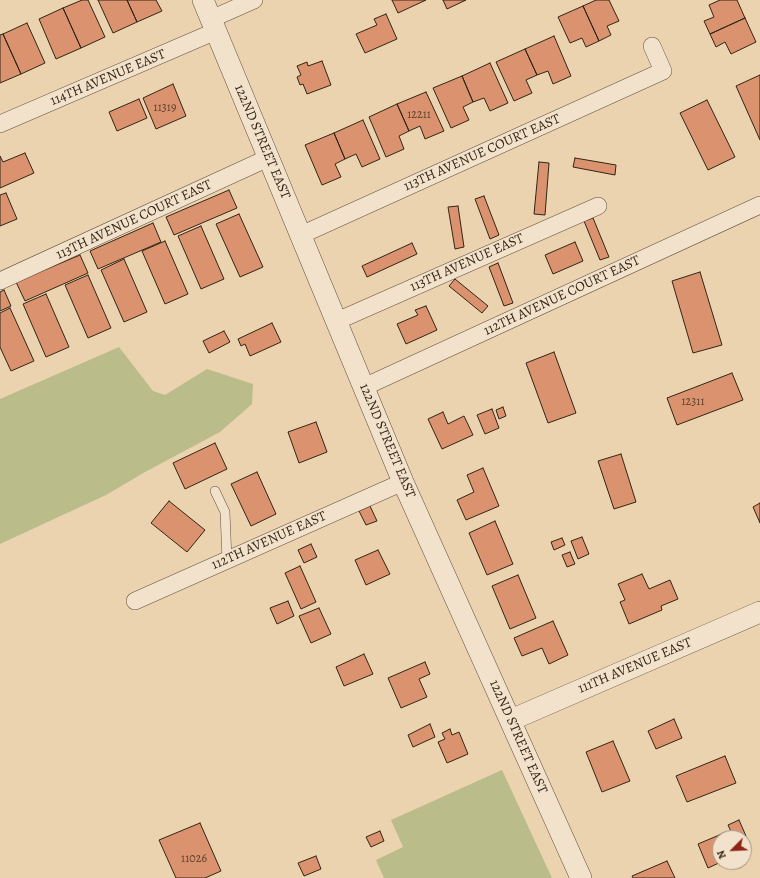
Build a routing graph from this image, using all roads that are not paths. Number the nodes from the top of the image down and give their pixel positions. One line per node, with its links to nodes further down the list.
1 (203, 0): 3 (street, 122ND STREET EAST)
2 (254, 0): 3 (street, 114TH AVENUE EAST)
3 (213, 25): 5 (street, 114TH AVENUE EAST); 6 (street, 122ND STREET EAST)
4 (652, 46): 9 (street, 113TH AVENUE COURT EAST)
5 (0, 124)
6 (268, 158): 9 (street, 122ND STREET EAST); 10 (street, 113TH AVENUE COURT EAST)
7 (760, 205): 12 (street, 112TH AVENUE COURT EAST)
8 (598, 206): 11 (street, 113TH AVENUE EAST)
9 (301, 235): 11 (street, 122ND STREET EAST)
10 (0, 281)
11 (337, 321): 12 (street, 122ND STREET EAST)
12 (364, 387): 13 (street, 122ND STREET EAST)
13 (403, 482): 15 (street, 112TH AVENUE EAST); 18 (street, 122ND STREET EAST)
14 (215, 491): 15 (lane)
15 (227, 560): 16 (street, 112TH AVENUE EAST)
16 (134, 601)
17 (760, 612): 18 (street, 111TH AVENUE EAST)
18 (511, 720): 19 (street, 122ND STREET EAST)
19 (581, 878)

